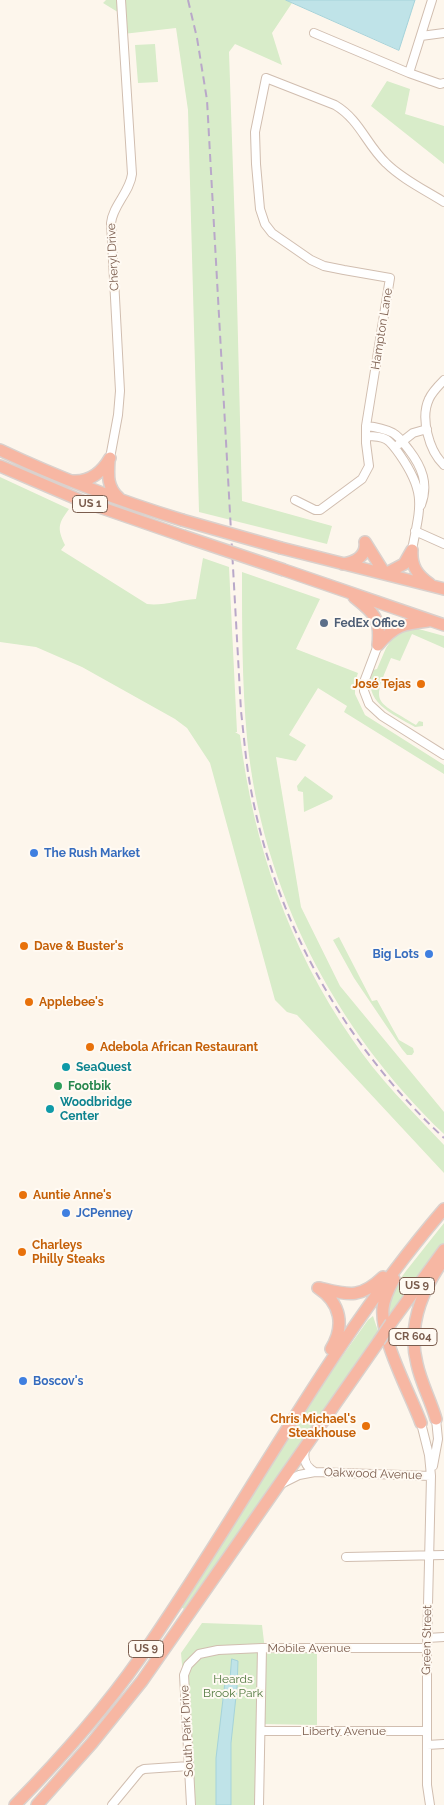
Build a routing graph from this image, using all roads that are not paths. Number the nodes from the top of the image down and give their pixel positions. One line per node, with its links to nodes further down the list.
1 (121, 0): 16 (street, Cheryl Drive)
2 (432, 0): 5 (street)
3 (314, 33): 6 (street)
4 (444, 33): 5 (street)
5 (421, 36): 6 (street)
6 (408, 73): 7 (street)
7 (444, 83)
8 (444, 202): 10 (street, Hampton Lane)
9 (444, 380): 11 (street)
10 (366, 426): 12 (street, Hampton Lane); 13 (street)
11 (427, 430): 13 (street); 17 (street)
12 (366, 436): 14 (street); 22 (street, Hampton Lane)
13 (402, 441): 14 (street); 19 (street)
14 (394, 448): 20 (street)
15 (0, 450): 21 (highway, US 1)
16 (110, 458): 21 (highway); 23 (highway)
17 (444, 465)
18 (0, 466): 31 (highway, US 1, bridge)
19 (420, 467): 20 (street); 24 (street)
20 (411, 472): 24 (street)
21 (68, 480): 23 (highway, US 1)
22 (295, 500)
23 (122, 501): 28 (highway, US 1, bridge)
24 (419, 509): 25 (street)
25 (415, 531): 26 (street); 27 (street)
26 (444, 544)
27 (412, 550): 29 (highway); 30 (highway)
28 (343, 564): 29 (highway, US 1); 29 (highway)
29 (385, 574): 30 (highway, US 1)
30 (439, 588)
31 (346, 591): 32 (highway, US 1); 34 (highway)
32 (431, 621): 33 (highway, US 1); 34 (highway)
33 (444, 625)
34 (378, 645): 35 (street)
35 (444, 755)
36 (444, 1209): 38 (highway, US 9)
37 (444, 1250): 43 (highway, US 9, bridge)
38 (406, 1255): 40 (highway, US 9); 40 (highway); 42 (highway, CR 604)
39 (444, 1259): 41 (highway, CR 604)
40 (308, 1398): 60 (highway, US 9)
41 (436, 1419): 45 (street, Green Street / CR 604)
42 (421, 1423): 45 (street, Green Street / CR 604)
43 (305, 1448): 44 (street, Oakwood Avenue); 46 (highway, US 9)
44 (315, 1472): 45 (street, Oakwood Avenue); 46 (street, Oakwood Avenue)
45 (431, 1476): 48 (street, Green Street / CR 604)
46 (278, 1486): 61 (highway, US 9)
47 (444, 1555): 48 (street)
48 (428, 1556): 49 (street); 51 (street, Green Street / CR 604)
49 (346, 1558)
50 (444, 1637): 51 (street)
51 (427, 1638): 53 (street, Green Street / CR 604)
52 (262, 1648): 53 (street, Mobile Avenue); 54 (street, Mobile Avenue); 55 (street)
53 (427, 1648): 56 (street, Green Street / CR 604)
54 (193, 1660): 59 (street, South Park Drive)
55 (261, 1731): 56 (street, Liberty Avenue); 64 (street)
56 (427, 1731): 58 (street, Green Street / CR 604)
57 (444, 1744): 58 (street)
58 (427, 1745): 65 (street, Green Street / CR 604)
59 (189, 1766): 62 (street); 63 (street, South Park Drive)
60 (15, 1805)
61 (37, 1805)
62 (112, 1805)
63 (191, 1805)
64 (259, 1805)
65 (430, 1805)

